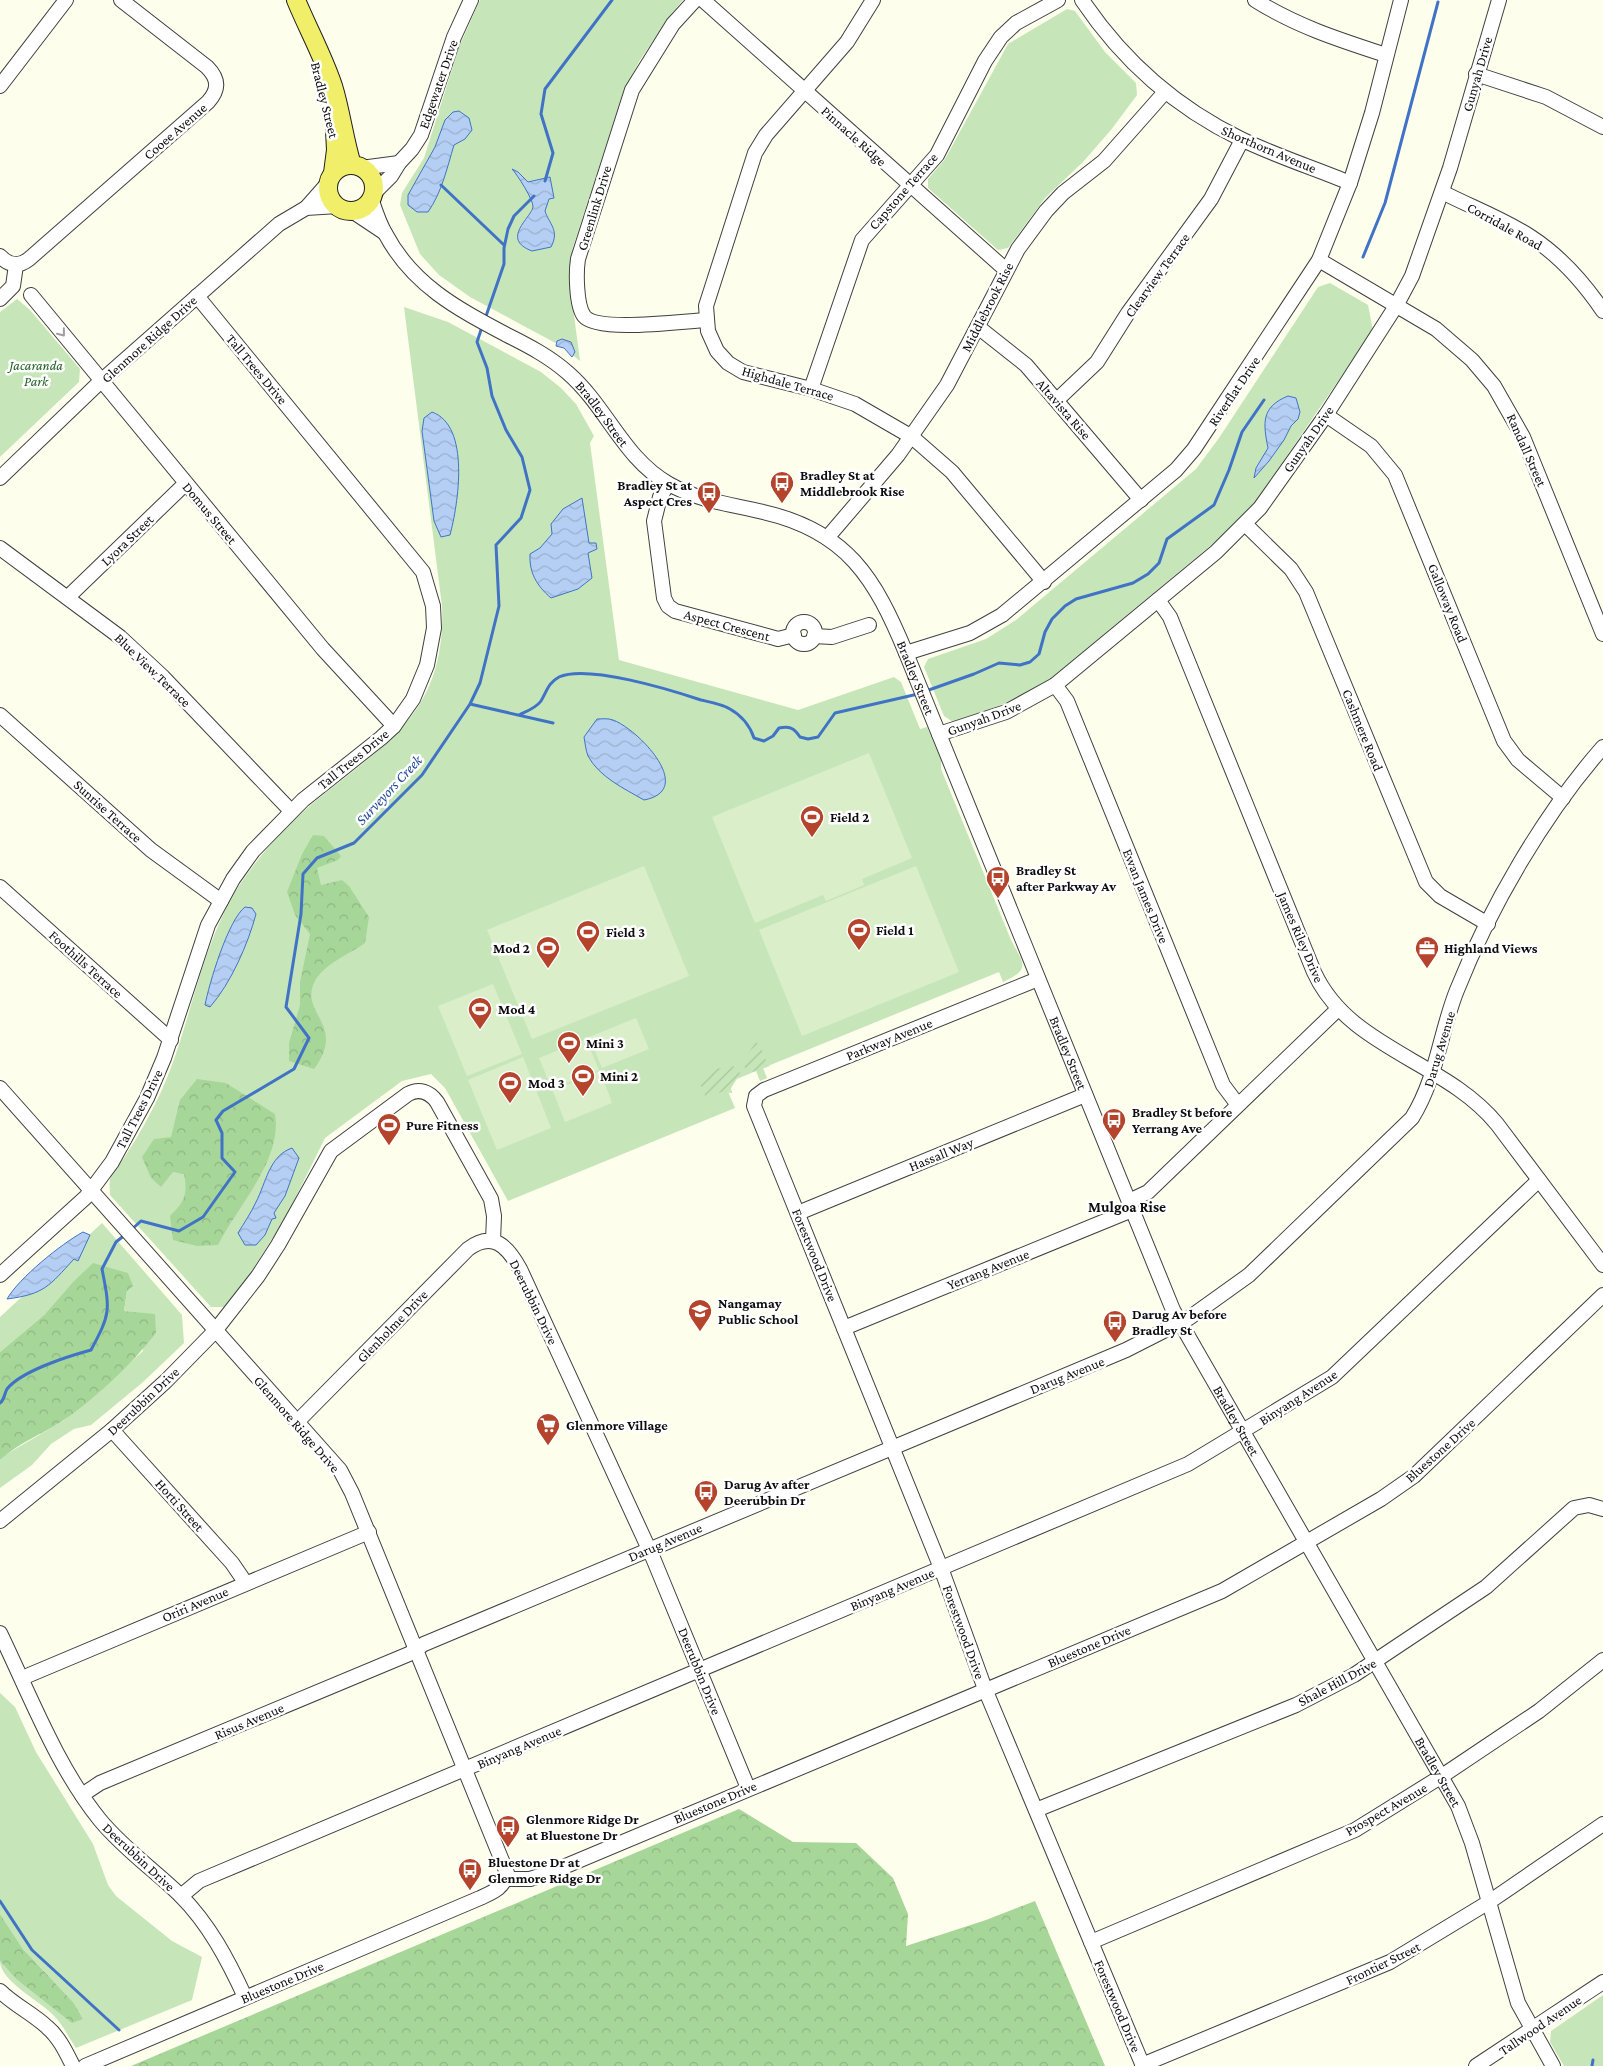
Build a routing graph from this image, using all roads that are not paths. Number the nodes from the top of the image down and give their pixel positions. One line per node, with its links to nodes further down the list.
1 (66, 0): 16 (street)
2 (121, 0): 33 (street, Cooee Avenue)
3 (296, 0): 13 (main road, Bradley Street)
4 (471, 0): 21 (street, Edgewater Drive)
5 (695, 0): 40 (street, Greenlink Drive)
6 (703, 0): 17 (street, Pinnacle Ridge)
7 (874, 0): 17 (street, Highdale Terrace)
8 (1058, 0): 25 (street, Capstone Terrace)
9 (1082, 0): 18 (street)
10 (1255, 0): 14 (street)
11 (1401, 0): 14 (street, Riverflat Drive)
12 (1499, 0): 15 (street, Gunyah Drive)
13 (308, 28): 22 (main road, Bradley Street); 23 (main road, Bradley Street)
14 (1386, 54): 24 (street, Riverflat Drive)
15 (1476, 74): 19 (street); 26 (street, Gunyah Drive)
16 (0, 86)
17 (804, 92): 25 (street, Pinnacle Ridge); 40 (street, Highdale Terrace)
18 (1166, 92): 20 (street, Shorthorn Avenue); 34 (street, Middlebrook Rise)
19 (1603, 127)
20 (1242, 140): 24 (street, Shorthorn Avenue); 44 (street, Clearview Terrace)
21 (398, 163): 22 (street); 27 (street, Edgewater Drive)
22 (357, 167): 23 (main road); 27 (main road)
23 (331, 178): 28 (street, Glenmore Ridge Drive); 29 (main road)
24 (1350, 183): 32 (street, Riverflat Drive)
25 (909, 185): 34 (street, Pinnacle Ridge); 43 (street, Capstone Terrace)
26 (1442, 192): 38 (street, Gunyah Drive); 39 (street, Corridale Road)
27 (372, 196): 29 (main road); 30 (street, Bradley Street)
28 (306, 208): 29 (street, Glenmore Ridge Drive); 36 (street, Glenmore Ridge Drive)
29 (345, 209): 30 (street, Bradley Street)
30 (384, 234): 49 (street, Bradley Street)
31 (0, 256): 33 (street)
32 (1319, 260): 38 (street); 50 (street, Riverflat Drive)
33 (16, 265): 37 (street)
34 (1006, 270): 41 (street, Middlebrook Rise)
35 (31, 295): 42 (street, Domus Street, one-way to 42)
36 (197, 296): 42 (street, Glenmore Ridge Drive); 62 (street, Tall Trees Drive)
37 (0, 299)
38 (1396, 306): 45 (street, Gunyah Drive); 58 (street, Randall Street)
39 (1603, 311)
40 (706, 320): 43 (street, Highdale Terrace)
41 (978, 327): 44 (street, Altavista Rise); 46 (street, Middlebrook Rise)
42 (102, 381): 47 (street, Glenmore Ridge Drive); 48 (street, Domus Street)
43 (811, 389): 46 (street, Highdale Terrace)
44 (1057, 400): 50 (street, Altavista Rise)
45 (1326, 414): 51 (street, Gunyah Drive); 65 (street, Galloway Road)
46 (912, 437): 52 (street, Middlebrook Rise); 54 (street, Highdale Terrace)
47 (0, 478)
48 (185, 484): 55 (street, Lyora Street); 62 (street, Domus Street)
49 (668, 484): 52 (street, Bradley Street); 57 (street, Aspect Crescent)
50 (1140, 500): 54 (street, Riverflat Drive)
51 (1245, 524): 56 (street, Gunyah Drive); 69 (street, Cashmere Road)
52 (827, 538): 59 (street, Bradley Street)
53 (0, 548): 55 (street, Blue View Terrace)
54 (1044, 582): 59 (street, Riverflat Drive)
55 (69, 596): 66 (street, Blue View Terrace)
56 (1158, 600): 60 (street, Gunyah Drive); 71 (street, James Riley Drive)
57 (868, 625)
58 (1603, 634)
59 (906, 653): 63 (street, Bradley Street)
60 (1055, 685): 63 (street, Gunyah Drive); 76 (street, Ewan James Drive)
61 (0, 715): 68 (street, Sunrise Terrace)
62 (394, 726): 66 (street, Tall Trees Drive)
63 (939, 734): 70 (street, Bradley Street)
64 (1603, 747): 65 (street, Darug Avenue)
65 (1563, 798): 69 (street, Darug Avenue)
66 (291, 812): 68 (street, Tall Trees Drive)
67 (0, 887): 72 (street, Foothills Terrace)
68 (221, 901): 72 (street, Tall Trees Drive)
69 (1488, 924): 73 (street, Darug Avenue)
70 (1038, 979): 74 (street, Bradley Street); 77 (street, Parkway Avenue)
71 (1338, 1009): 73 (street, James Riley Drive); 76 (street, Yerrang Avenue)
72 (171, 1040): 79 (street, Tall Trees Drive)
73 (1434, 1072): 78 (street, James Riley Drive); 86 (street, Darug Avenue)
74 (1085, 1095): 80 (street, Bradley Street); 81 (street, Hassall Way)
75 (3, 1097): 79 (street, Glenmore Ridge Drive)
76 (1238, 1105): 80 (street, Yerrang Avenue)
77 (756, 1112): 81 (street, Forestwood Drive)
78 (1539, 1180): 83 (street, James Riley Drive); 91 (street, Binyang Avenue)
79 (91, 1191): 84 (street, Tall Trees Drive); 88 (street, Glenmore Ridge Drive)
80 (1130, 1206): 86 (street, Bradley Street); 87 (street, Yerrang Avenue)
81 (798, 1213): 87 (street, Forestwood Drive)
82 (492, 1241): 88 (street, Deerubbin Drive); 89 (street, Glenholme Drive); 97 (street, Deerubbin Drive)
83 (1603, 1265)
84 (0, 1276)
85 (1603, 1295): 96 (street, Bluestone Drive)
86 (1180, 1323): 91 (street, Bradley Street); 92 (street, Darug Avenue)
87 (844, 1328): 92 (street, Forestwood Drive)
88 (215, 1331): 89 (street, Glenmore Ridge Drive); 90 (street, Deerubbin Drive)
89 (297, 1422): 95 (street, Glenmore Ridge Drive)
90 (112, 1430): 94 (street, Deerubbin Drive); 99 (street, Horti Street)
91 (1244, 1432): 96 (street, Bradley Street); 98 (street, Binyang Avenue)
92 (892, 1447): 97 (street, Darug Avenue); 98 (street, Forestwood Drive)
93 (1603, 1509): 103 (street, Shale Hill Drive)
94 (0, 1521)
95 (368, 1532): 99 (street, Oriri Avenue); 101 (street, Glenmore Ridge Drive)
96 (1307, 1543): 103 (street, Bradley Street); 106 (street, Bluestone Drive)
97 (649, 1549): 101 (street, Darug Avenue); 104 (street, Deerubbin Drive)
98 (941, 1568): 104 (street, Binyang Avenue); 106 (street, Forestwood Drive)
99 (245, 1582): 105 (street, Oriri Avenue)
100 (0, 1633): 105 (street, Deerubbin Drive)
101 (416, 1649): 107 (street, Glenmore Ridge Drive); 110 (street, Risus Avenue)
102 (1603, 1660): 108 (street, Prospect Avenue)
103 (1376, 1662): 108 (street, Bradley Street); 111 (street, Shale Hill Drive)
104 (700, 1671): 107 (street, Binyang Avenue); 109 (street, Deerubbin Drive)
105 (22, 1678): 110 (street, Deerubbin Drive)
106 (985, 1689): 109 (street, Bluestone Drive); 111 (street, Forestwood Drive)
107 (465, 1769): 113 (street, Glenmore Ridge Drive); 114 (street, Binyang Avenue)
108 (1442, 1776): 115 (street, Bradley Street); 116 (street, Prospect Avenue)
109 (748, 1788): 113 (street, Bluestone Drive)
110 (82, 1795): 114 (street, Deerubbin Drive)
111 (1036, 1810): 116 (street, Forestwood Drive)
112 (1603, 1824): 115 (street, Frontier Street)
113 (506, 1879): 119 (street, Bluestone Drive)
114 (181, 1896): 119 (street, Deerubbin Drive)
115 (1489, 1902): 120 (street, Bradley Street); 123 (street, Frontier Street)
116 (1091, 1942): 123 (street, Forestwood Drive)
117 (1603, 1982): 120 (street, Tallwood Avenue)
118 (0, 1990): 121 (street)
119 (245, 1997): 122 (street, Bluestone Drive)
120 (1532, 2031): 124 (street, Tallwood Avenue); 125 (street, Bradley Street)
121 (73, 2066)
122 (85, 2066)
123 (1143, 2066)
124 (1476, 2066)
125 (1553, 2066)

